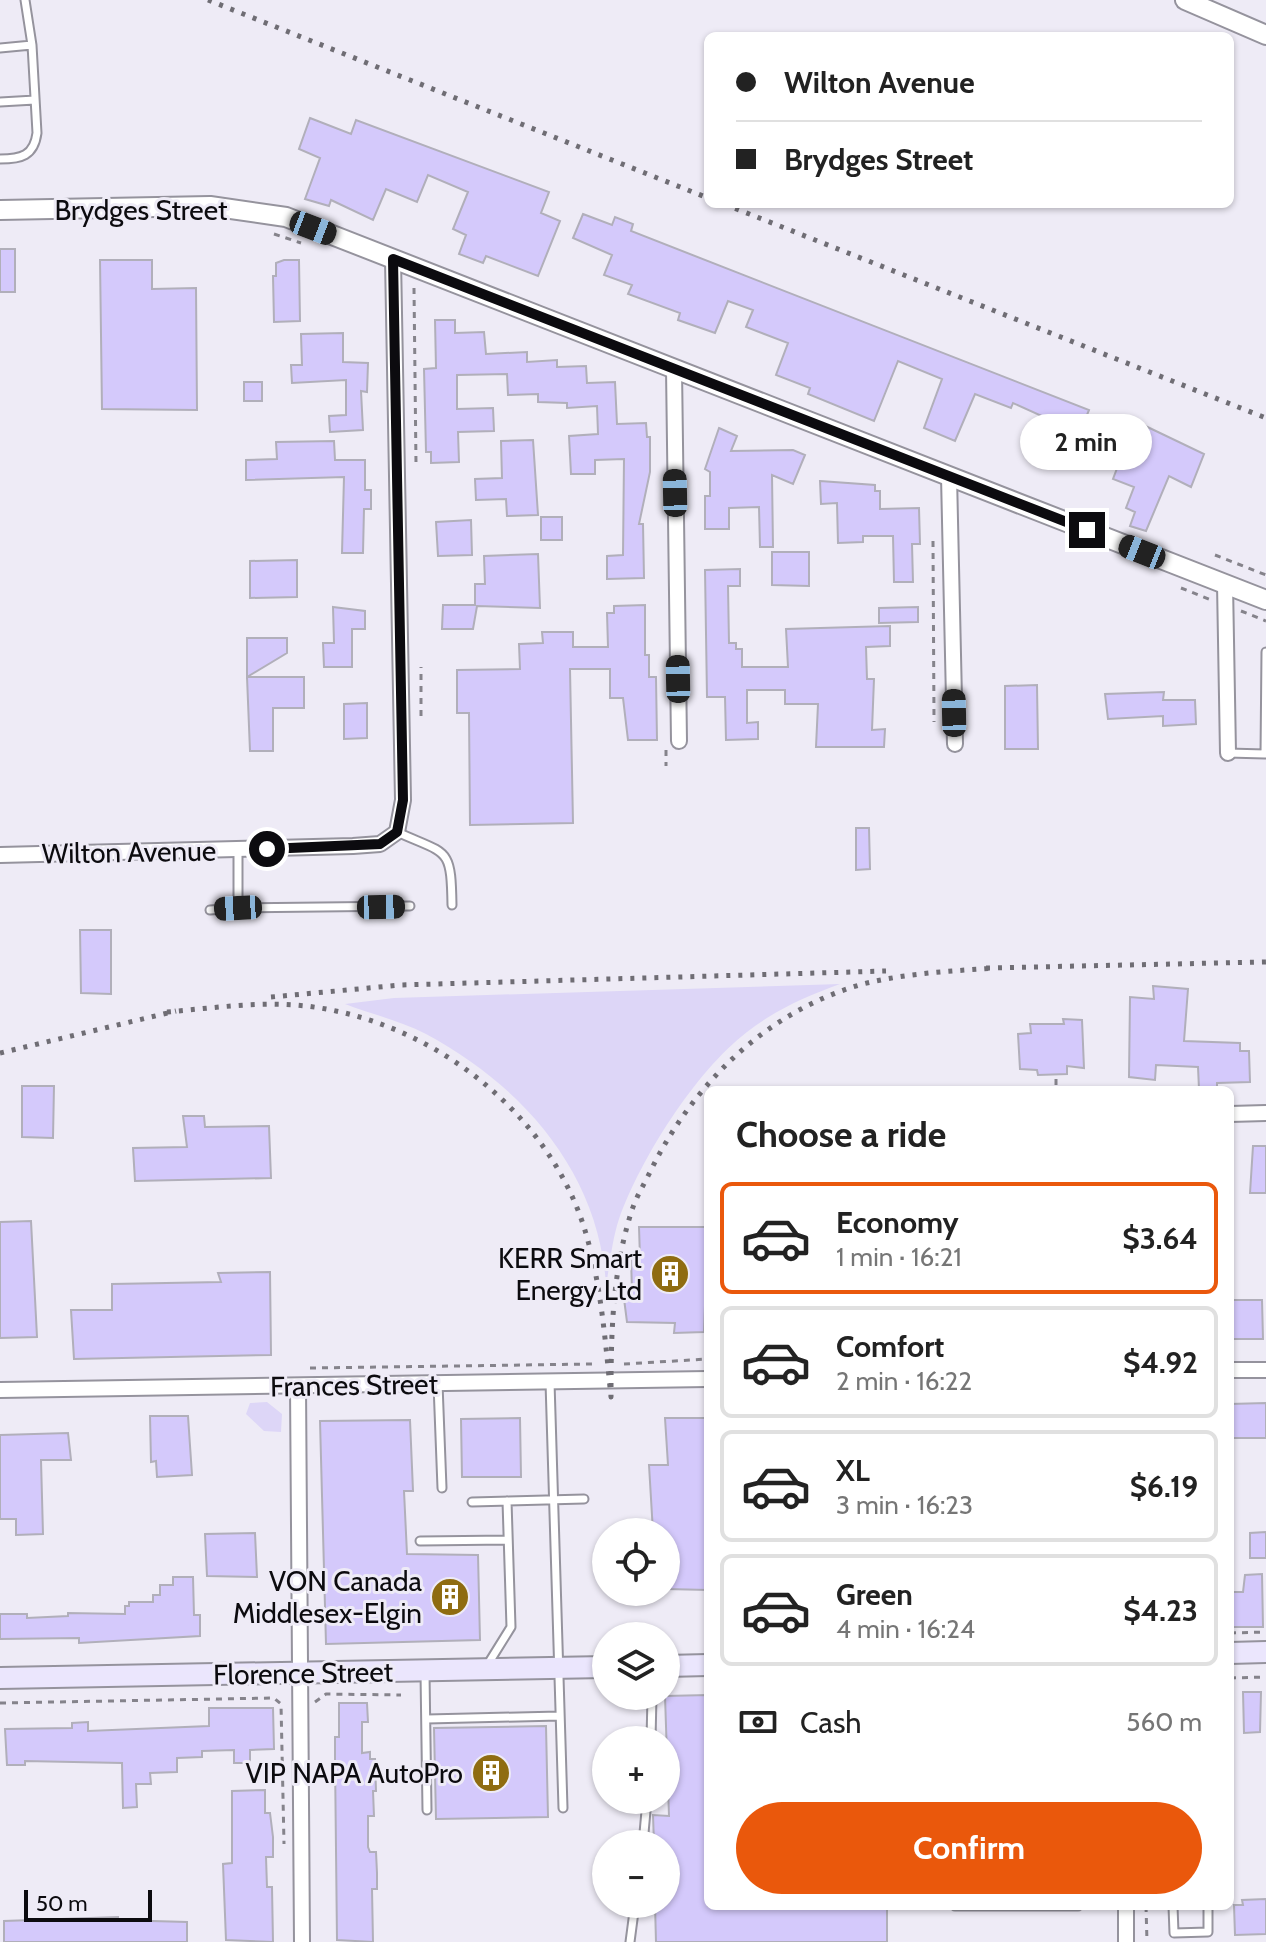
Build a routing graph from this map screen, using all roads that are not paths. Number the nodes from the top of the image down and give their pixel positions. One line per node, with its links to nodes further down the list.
1 (25, 0): 4 (lane)
2 (1185, 0): 3 (street)
3 (1266, 35)
4 (32, 45): 5 (lane); 6 (lane)
5 (0, 48)
6 (35, 100): 7 (lane); 8 (lane)
7 (0, 102)
8 (0, 159)
9 (0, 210): 10 (street, Brydges Street)
10 (393, 259): 11 (street, Brydges Street); 20 (street)
11 (674, 369): 12 (street, Brydges Street); 17 (street)
12 (949, 476): 13 (street, Brydges Street); 16 (street)
13 (1225, 584): 14 (street, Brydges Street); 18 (street)
14 (1266, 600)
15 (1266, 652): 19 (lane)
16 (955, 744)
17 (672, 746)
18 (1228, 753): 19 (lane)
19 (1265, 754)
20 (397, 832): 21 (street, Wilton Avenue); 23 (lane)
21 (238, 850): 22 (street, Wilton Avenue); 25 (lane)
22 (0, 855)
23 (452, 905)
24 (410, 906): 25 (lane)
25 (238, 908): 26 (lane)
26 (210, 910)
27 (1266, 1113): 28 (street)
28 (1234, 1114)
29 (1234, 1370): 30 (street)
30 (1266, 1370)
31 (704, 1379): 32 (street, Frances Street)
32 (550, 1382): 33 (street, Frances Street); 38 (lane)
33 (438, 1384): 34 (street, Frances Street); 36 (lane)
34 (298, 1386): 35 (street, Frances Street); 51 (street)
35 (0, 1390)
36 (442, 1488)
37 (584, 1499): 38 (lane)
38 (553, 1500): 39 (lane); 48 (lane)
39 (507, 1501): 40 (lane); 41 (lane)
40 (472, 1502)
41 (508, 1540): 42 (lane); 49 (lane)
42 (420, 1541)
43 (1266, 1652): 44 (main road)
44 (1234, 1653)
45 (704, 1665): 46 (main road)
46 (680, 1666)
47 (592, 1667): 48 (main road, Florence Street)
48 (557, 1668): 49 (main road, Florence Street); 53 (lane)
49 (485, 1670): 50 (main road, Florence Street)
50 (425, 1671): 51 (main road, Florence Street); 54 (lane)
51 (300, 1674): 52 (main road, Florence Street); 61 (street)
52 (0, 1678)
53 (559, 1716): 54 (lane); 55 (lane)
54 (427, 1719): 56 (lane)
55 (563, 1808)
56 (427, 1810)
57 (1126, 1910): 63 (street)
58 (1173, 1910): 59 (lane)
59 (1208, 1910)
60 (633, 1918): 62 (lane)
61 (302, 1942)
62 (630, 1942)
63 (1126, 1942)

